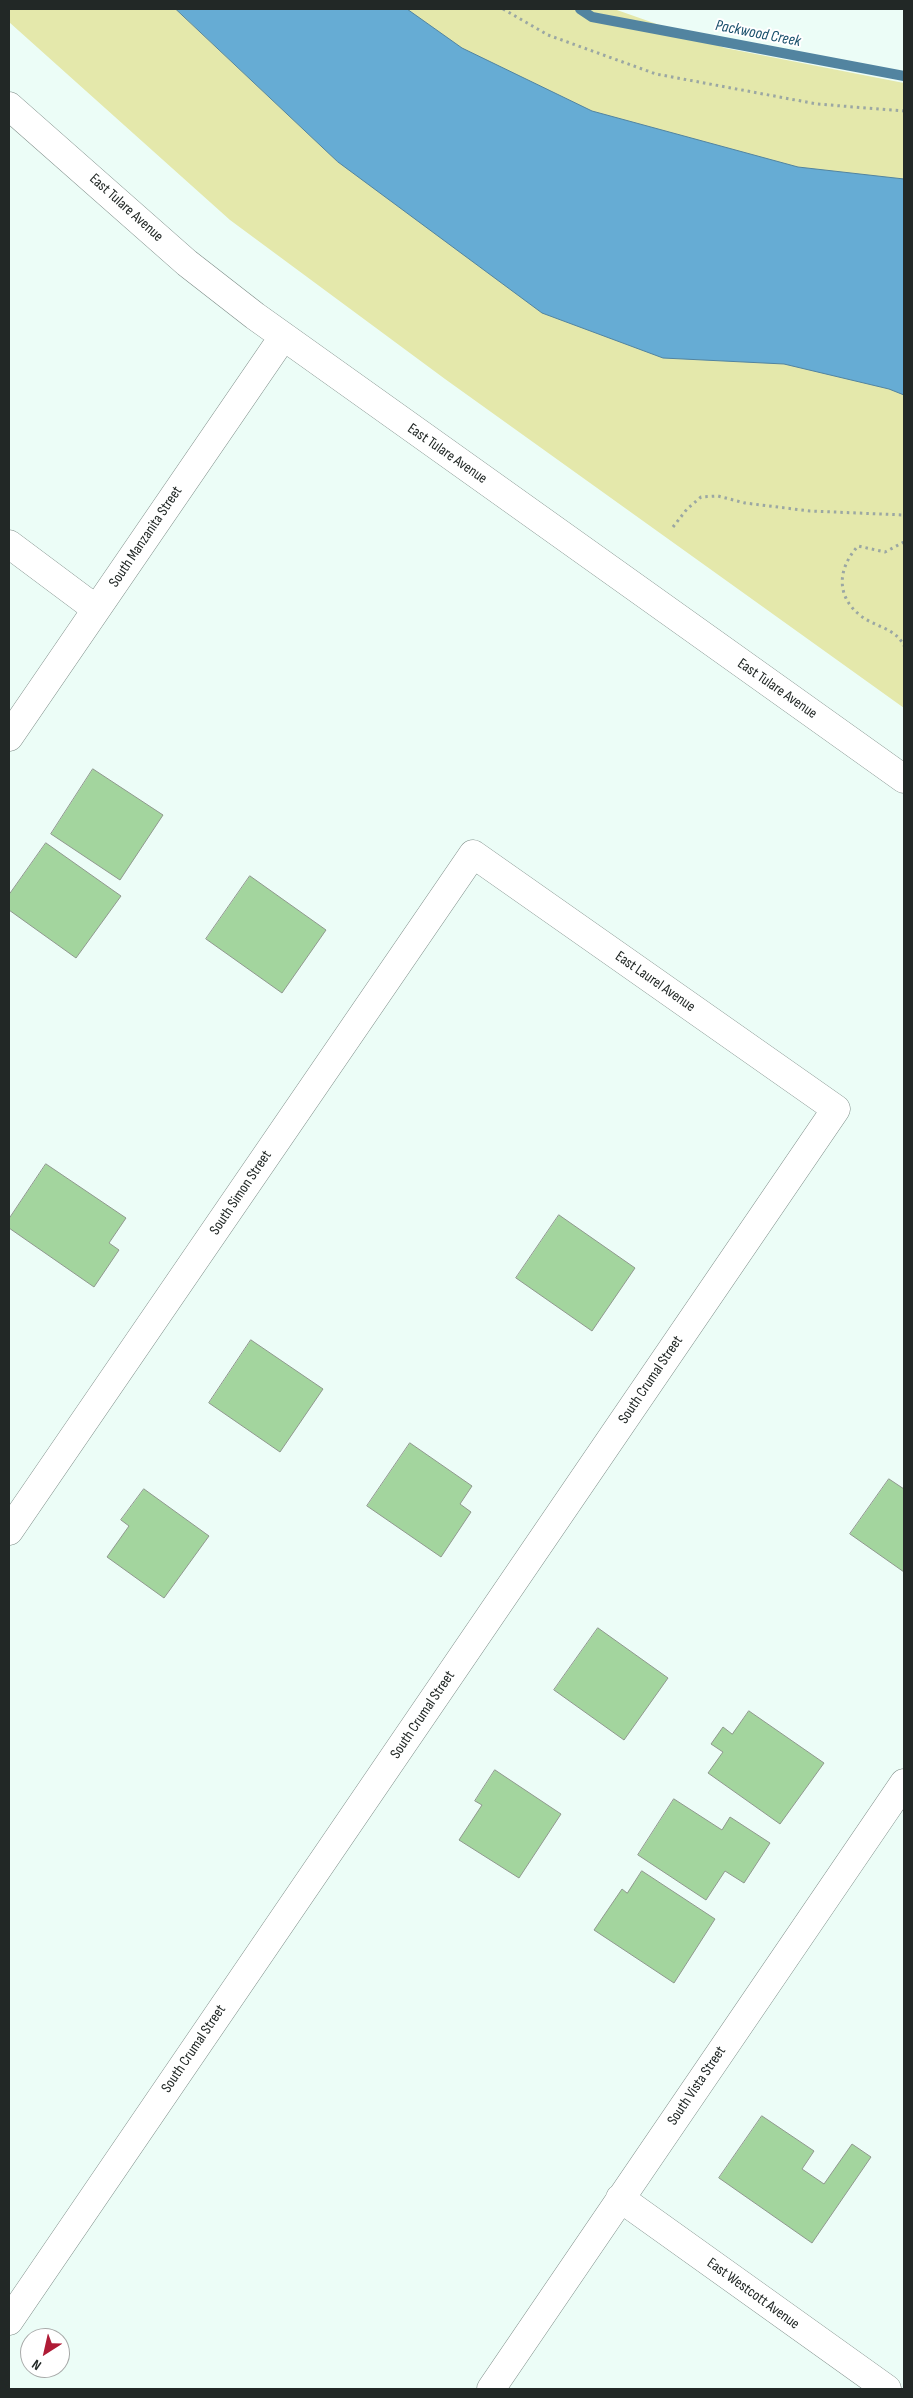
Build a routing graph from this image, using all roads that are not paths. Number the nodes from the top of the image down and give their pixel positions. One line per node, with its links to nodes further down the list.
1 (9, 106): 2 (street, East Tulare Avenue)
2 (283, 337): 4 (street, South Manzanita Street); 6 (street, East Tulare Avenue)
3 (9, 544): 4 (street)
4 (96, 609): 5 (street, South Manzanita Street)
5 (9, 737)
6 (904, 779)
7 (473, 854): 8 (street, East Laurel Avenue); 9 (street, South Simon Street)
8 (836, 1109): 13 (street, South Crumal Street)
9 (9, 1531)
10 (904, 1783): 11 (street, South Vista Street)
11 (896, 1815): 12 (street, South Vista Street)
12 (620, 2198): 14 (street, South Vista Street); 15 (street, East Westcott Avenue)
13 (9, 2321)
14 (491, 2389)
15 (887, 2389)

